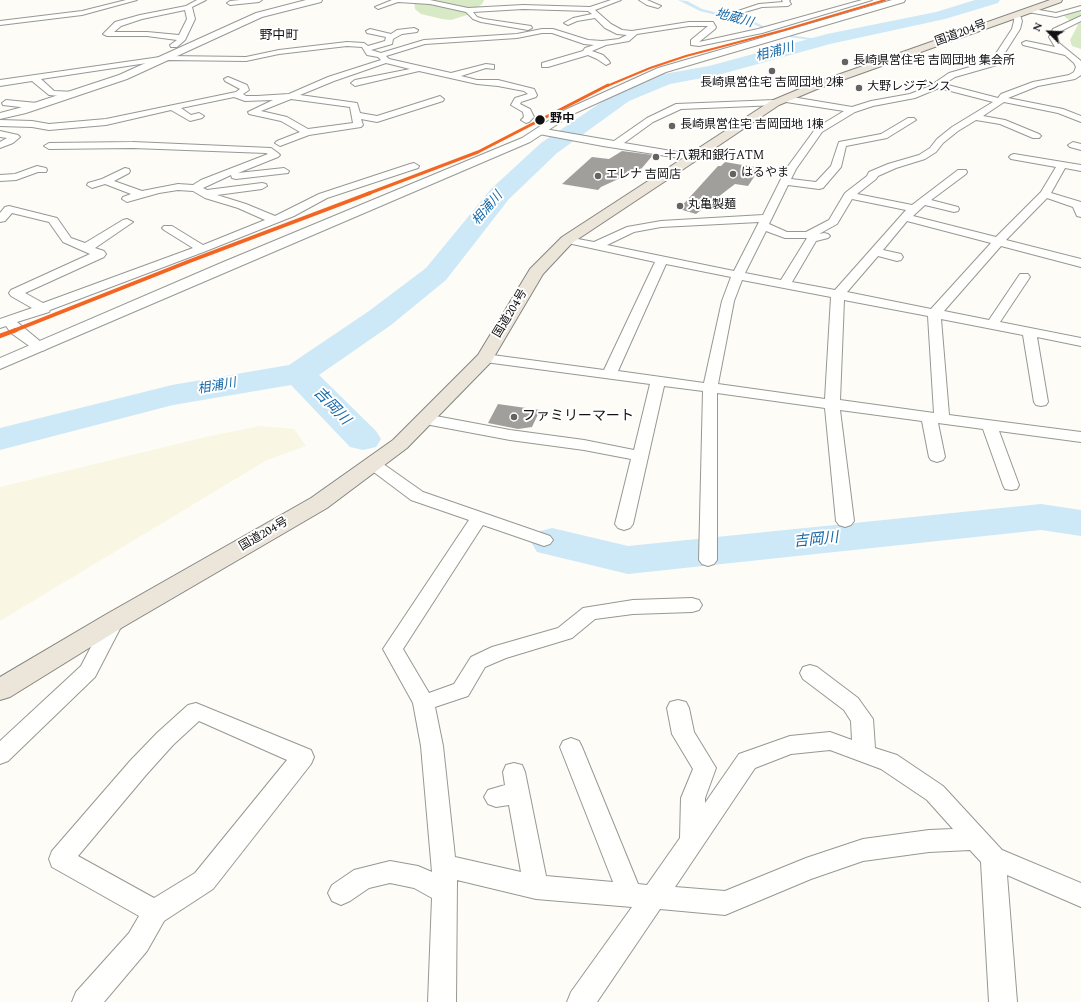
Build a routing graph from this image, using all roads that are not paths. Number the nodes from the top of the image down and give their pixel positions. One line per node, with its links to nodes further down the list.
1 (134, 0): 30 (street)
2 (203, 0): 17 (street)
3 (259, 0): 13 (street)
4 (318, 0): 46 (street)
5 (397, 0): 14 (street); 18 (street)
6 (447, 0): 14 (street)
7 (618, 0): 19 (street)
8 (642, 0): 16 (street)
9 (869, 0): 20 (street)
10 (901, 0): 88 (street)
11 (1058, 0): 25 (highway, 国道204号)
12 (788, 2): 22 (street); 24 (street)
13 (230, 3)
14 (433, 3): 21 (street)
15 (824, 4): 20 (street)
16 (658, 6)
17 (189, 7): 28 (street); 37 (street)
18 (378, 7)
19 (590, 9): 21 (street); 27 (street)
20 (840, 9): 36 (street)
21 (468, 10): 35 (street)
22 (738, 10)
23 (1079, 10): 25 (street)
24 (775, 11)
25 (1022, 13): 38 (street); 72 (highway, 国道204号)
26 (124, 15): 28 (street)
27 (598, 16): 31 (street); 36 (street)
28 (138, 18): 37 (street)
29 (1081, 18): 44 (street)
30 (0, 23)
31 (568, 23)
32 (414, 30): 34 (street)
33 (370, 31): 34 (street)
34 (395, 31): 41 (street)
35 (542, 31): 39 (street); 47 (street)
36 (632, 34): 39 (street)
37 (182, 38): 46 (street)
38 (1010, 38): 40 (street); 64 (street)
39 (607, 43): 43 (street)
40 (1026, 43): 42 (street); 44 (street)
41 (367, 49): 46 (street); 47 (street)
42 (1022, 51)
43 (587, 52): 48 (street); 49 (street)
44 (1066, 53): 45 (street); 71 (street)
45 (1081, 56)
46 (170, 57): 52 (street); 66 (street)
47 (383, 58): 55 (street); 69 (street)
48 (556, 61): 50 (street); 54 (street)
49 (606, 63)
50 (545, 65)
51 (50, 67): 52 (street)
52 (113, 67): 57 (street)
53 (491, 67): 56 (street)
54 (567, 68)
55 (420, 69): 56 (street); 62 (street)
56 (450, 76): 60 (street)
57 (34, 78): 61 (street); 66 (street)
58 (523, 78): 63 (street)
59 (228, 79): 67 (street)
60 (468, 80): 63 (street); 65 (street)
61 (0, 83)
62 (355, 83)
63 (498, 84): 84 (street)
64 (937, 85): 71 (street); 77 (street)
65 (458, 86)
66 (72, 94): 75 (street)
67 (235, 94): 69 (street); 74 (street)
68 (181, 96): 74 (street)
69 (290, 96): 78 (street); 89 (street)
70 (440, 99): 78 (street)
71 (1001, 100): 82 (street); 83 (street)
72 (781, 101): 77 (street); 93 (street); 97 (highway, 国道204号)
73 (6, 103): 75 (street)
74 (194, 103): 76 (street)
75 (37, 106): 79 (street)
76 (172, 107): 81 (street); 87 (street)
77 (852, 110): 108 (street)
78 (356, 115): 89 (street)
79 (0, 116)
80 (57, 116): 87 (street)
81 (199, 116)
82 (975, 117): 91 (street); 115 (street)
83 (1081, 119)
84 (526, 120)
85 (911, 120): 108 (street)
86 (0, 123): 87 (street)
87 (46, 126)
88 (539, 131): 93 (street); 147 (street)
89 (307, 132): 92 (street)
90 (0, 134): 94 (street)
91 (1036, 136)
92 (280, 144)
93 (616, 144): 97 (street)
94 (0, 145)
95 (49, 146): 96 (street)
96 (74, 146): 105 (street); 106 (street)
97 (692, 156): 128 (highway, 国道204号)
98 (1014, 158): 99 (street)
99 (1062, 165): 101 (street); 113 (street)
100 (414, 166): 124 (street)
101 (1081, 168)
102 (125, 171): 107 (street)
103 (284, 171): 106 (street)
104 (962, 172): 117 (street)
105 (8, 179)
106 (214, 179): 111 (street)
107 (106, 180): 109 (street); 114 (street)
108 (785, 181): 126 (street)
109 (92, 185)
110 (262, 186): 112 (street)
111 (195, 188): 112 (street); 114 (street)
112 (205, 194): 124 (street)
113 (1045, 194): 119 (street); 129 (street)
114 (142, 195): 116 (street)
115 (853, 197): 121 (street); 122 (street); 139 (street)
116 (127, 199)
117 (923, 201): 120 (street); 122 (street)
118 (829, 208): 121 (street)
119 (1080, 208)
120 (954, 209)
121 (842, 210): 126 (street)
122 (909, 213): 129 (street); 133 (street)
123 (1, 219): 131 (street)
124 (274, 220): 132 (street)
125 (127, 222): 131 (street)
126 (765, 222): 130 (street); 137 (street)
127 (168, 228): 132 (street)
128 (567, 240): 130 (street); 148 (highway, 国道204号)
129 (1000, 241): 136 (street); 142 (street)
130 (595, 246): 135 (street)
131 (86, 248): 141 (street)
132 (202, 249): 141 (street)
133 (875, 252): 134 (street); 140 (street)
134 (897, 257)
135 (662, 260): 137 (street); 150 (street)
136 (1081, 263)
137 (738, 276): 139 (street); 152 (street)
138 (1024, 277): 144 (street)
139 (784, 284): 140 (street)
140 (838, 295): 142 (street); 154 (street)
141 (44, 309): 143 (street)
142 (934, 314): 144 (street); 155 (street)
143 (3, 323): 147 (street)
144 (992, 325): 145 (street)
145 (1029, 332): 146 (street); 153 (street)
146 (1081, 342)
147 (40, 347): 149 (street)
148 (485, 358): 150 (street); 156 (highway, 国道204号)
149 (0, 364)
150 (609, 375): 151 (street)
151 (658, 381): 152 (street); 159 (street)
152 (710, 388): 154 (street); 167 (street)
153 (1041, 402)
154 (832, 403): 155 (street); 164 (street)
155 (936, 418): 157 (street); 160 (street)
156 (425, 419): 159 (street); 161 (highway, 国道204号)
157 (989, 425): 158 (street); 162 (street)
158 (1081, 437)
159 (640, 456): 165 (street)
160 (937, 457)
161 (373, 464): 163 (street); 169 (highway, 国道204号)
162 (1011, 485)
163 (479, 518): 166 (street); 172 (street)
164 (844, 522)
165 (624, 524)
166 (544, 540)
167 (708, 560)
168 (692, 605): 172 (street)
169 (114, 621): 171 (highway, 国道204号); 176 (street)
170 (810, 673): 175 (street)
171 (0, 690)
172 (424, 703): 181 (street)
173 (678, 708): 179 (street)
174 (571, 748): 185 (street)
175 (864, 753): 178 (street); 179 (street)
176 (0, 755)
177 (509, 787): 182 (street)
178 (976, 839): 180 (street); 185 (street)
179 (692, 841): 185 (street)
180 (993, 858): 186 (street); 191 (street)
181 (444, 866): 182 (street); 183 (street)
182 (536, 887): 185 (street)
183 (445, 892): 184 (street); 189 (street)
184 (341, 893)
185 (642, 895): 190 (street)
186 (1081, 895)
187 (154, 912): 187 (street); 188 (street)
188 (86, 1002)
189 (442, 1002)
190 (581, 1002)
191 (1003, 1002)

